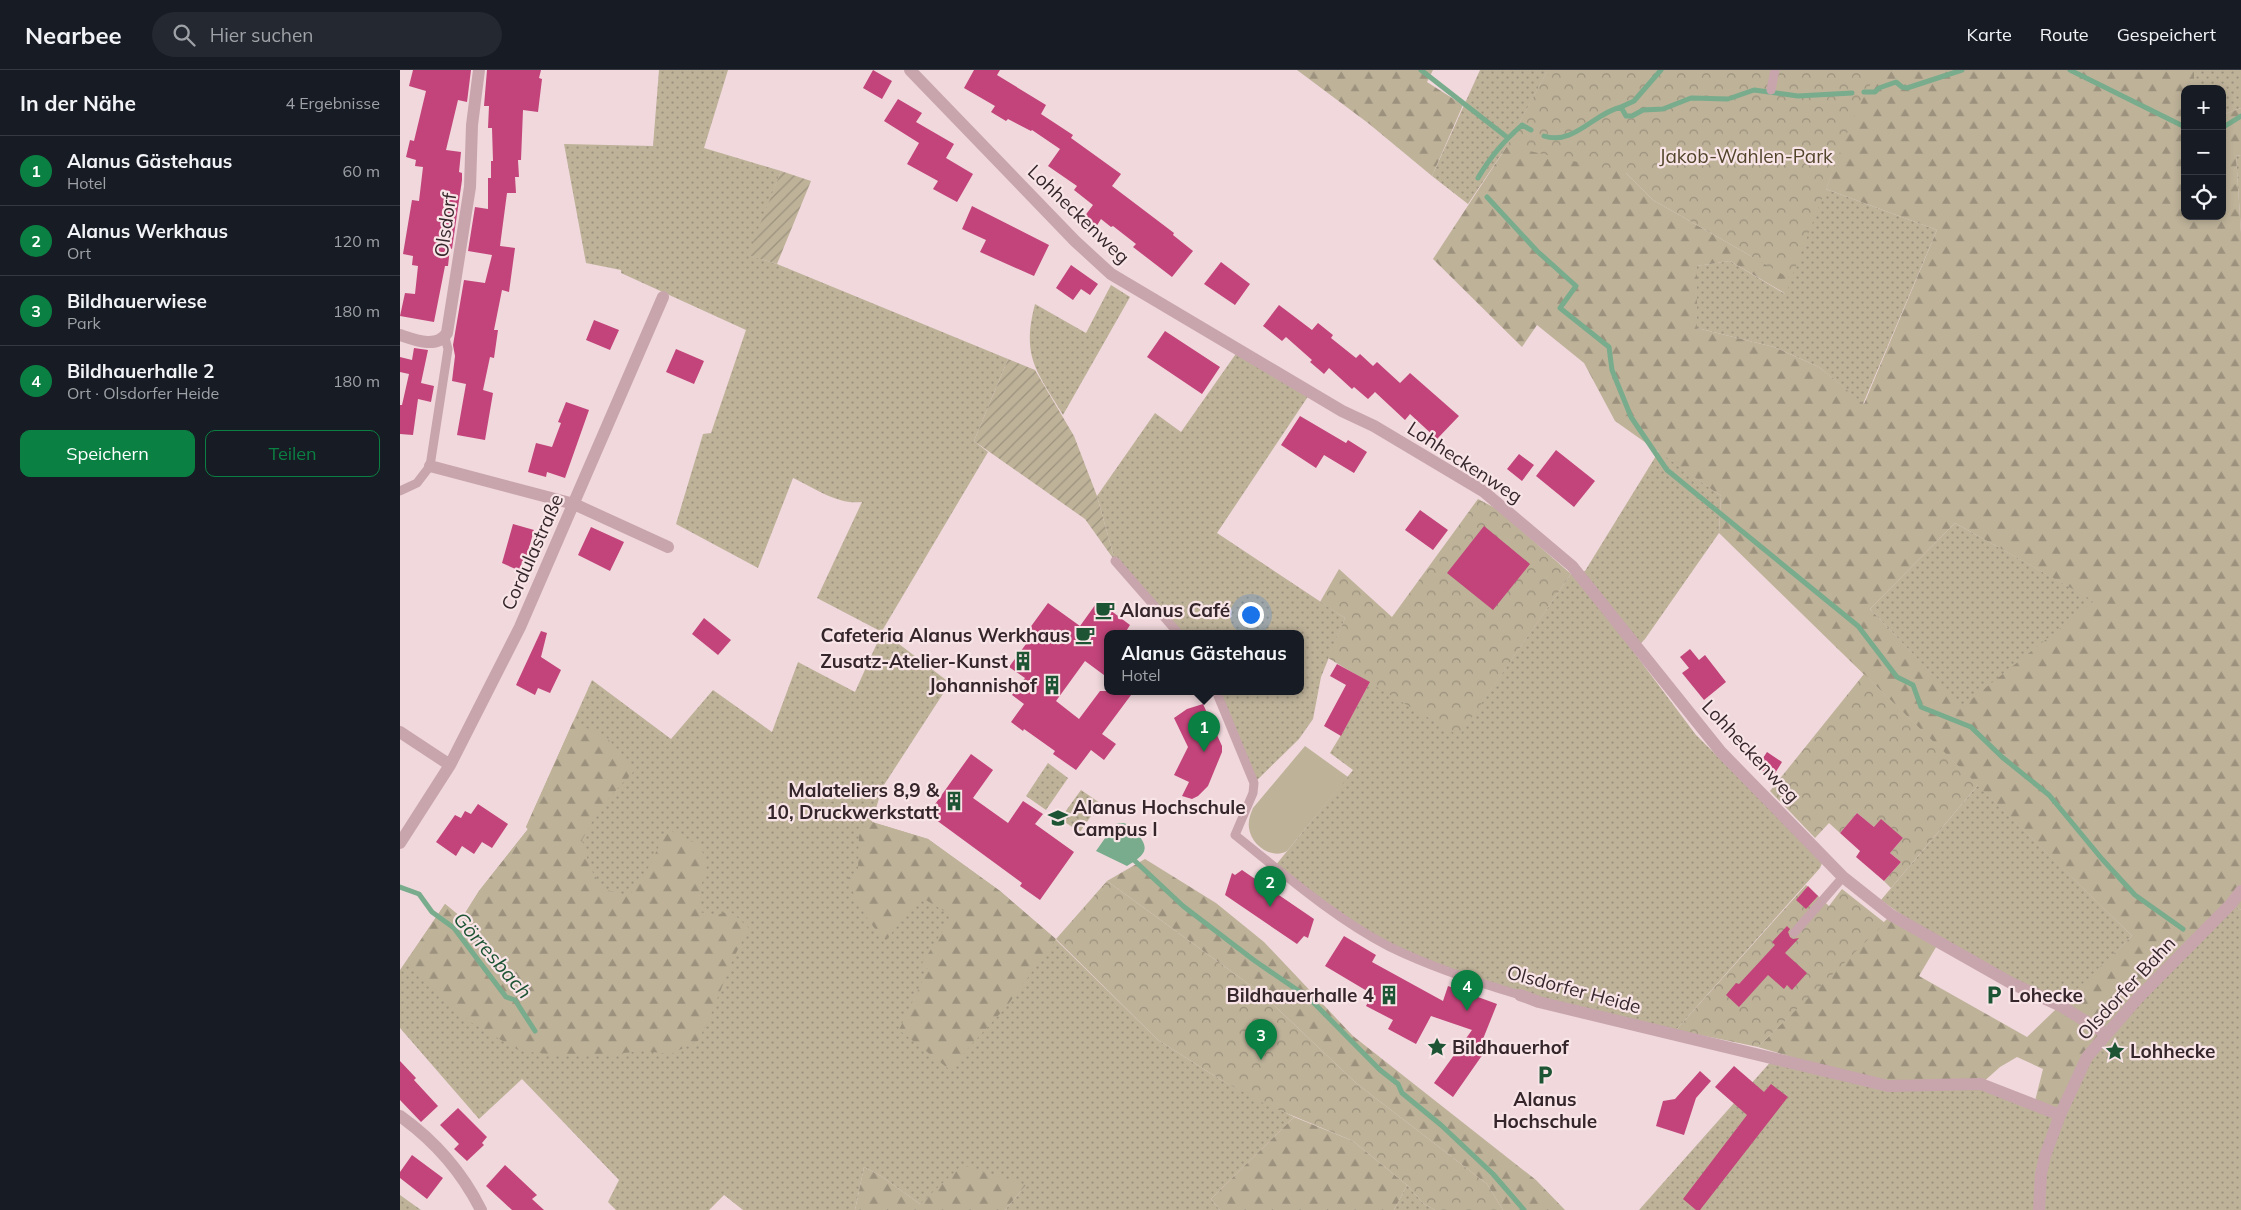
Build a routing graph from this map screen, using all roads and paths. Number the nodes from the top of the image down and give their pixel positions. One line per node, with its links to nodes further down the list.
1 (479, 70): 7 (street, Olsdorf)
2 (910, 70): 18 (street, Lohheckenweg)
3 (1776, 70): 4 (lane)
4 (1771, 90)
5 (663, 297): 10 (street, Cordulastraße)
6 (400, 335): 7 (street)
7 (445, 338): 8 (lane)
8 (431, 461): 9 (lane); 10 (street)
9 (400, 491)
10 (574, 504): 11 (street); 16 (street, Cordulastraße)
11 (668, 547)
12 (1115, 561): 13 (lane)
13 (1175, 630)
14 (1218, 695): 21 (lane, Olsdorfer Heide)
15 (400, 732): 16 (street)
16 (450, 764): 17 (street, Cordulastraße)
17 (400, 843)
18 (1843, 877): 20 (lane); 22 (street, Lohheckenweg)
19 (2241, 892): 22 (street, Olsdorfer Bahn)
20 (1794, 932)
21 (1520, 995): 23 (street, Olsdorfer Heide)
22 (2106, 1034): 23 (street, Olsdorfer Bahn)
23 (2060, 1115): 26 (street, Olsdorfer Bahn)
24 (400, 1116): 25 (street)
25 (481, 1210)
26 (2039, 1210)

